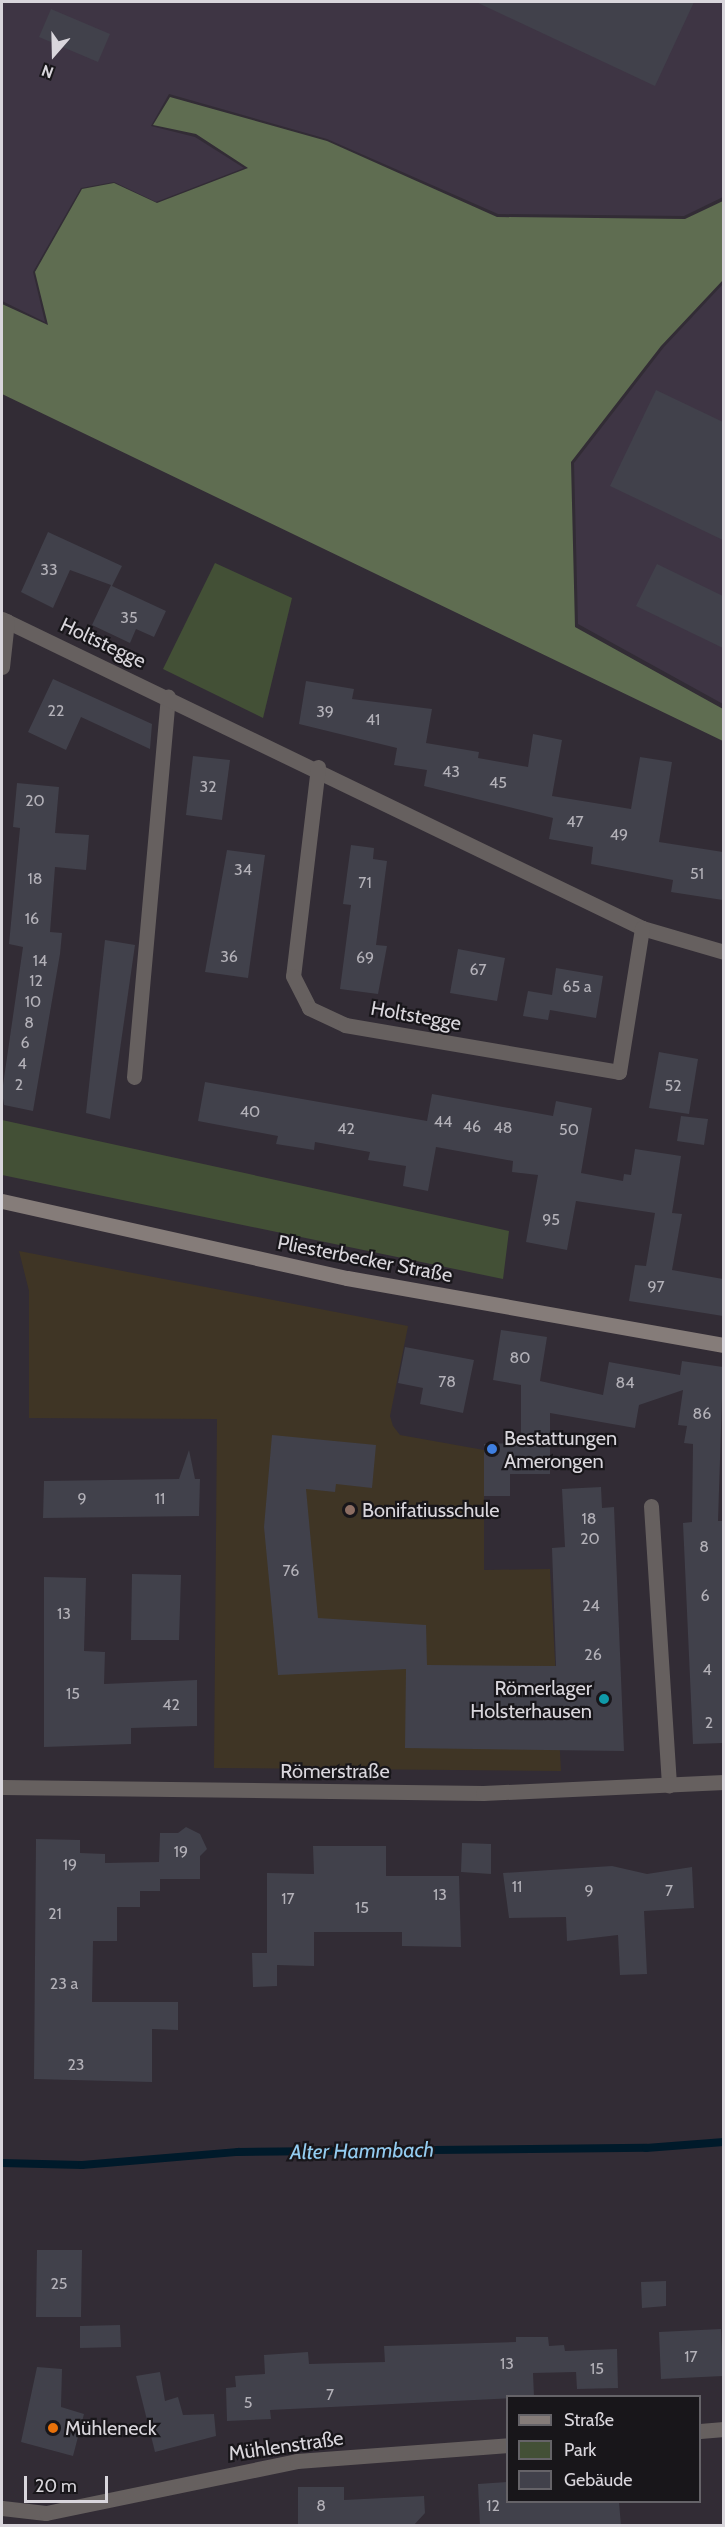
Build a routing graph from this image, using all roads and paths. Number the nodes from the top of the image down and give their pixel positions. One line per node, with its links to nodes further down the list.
1 (4, 620): 2 (street); 3 (street, Holtstegge)
2 (2, 667)
3 (168, 697): 4 (street, Holtstegge); 7 (street)
4 (318, 767): 5 (street, Holtstegge); 5 (street, Holtstegge)
5 (642, 928): 6 (street, Holtstegge)
6 (723, 952)
7 (134, 1077)
8 (2, 1201): 9 (main road, Pliesterbecker Straße)
9 (723, 1345)
10 (651, 1506): 12 (street)
11 (723, 1782): 12 (street, Römerstraße)
12 (669, 1785): 13 (street, Römerstraße)
13 (2, 1787)
14 (723, 2429): 15 (street)
15 (701, 2431)
16 (506, 2445): 17 (street, Mühlenstraße)
17 (2, 2508)

